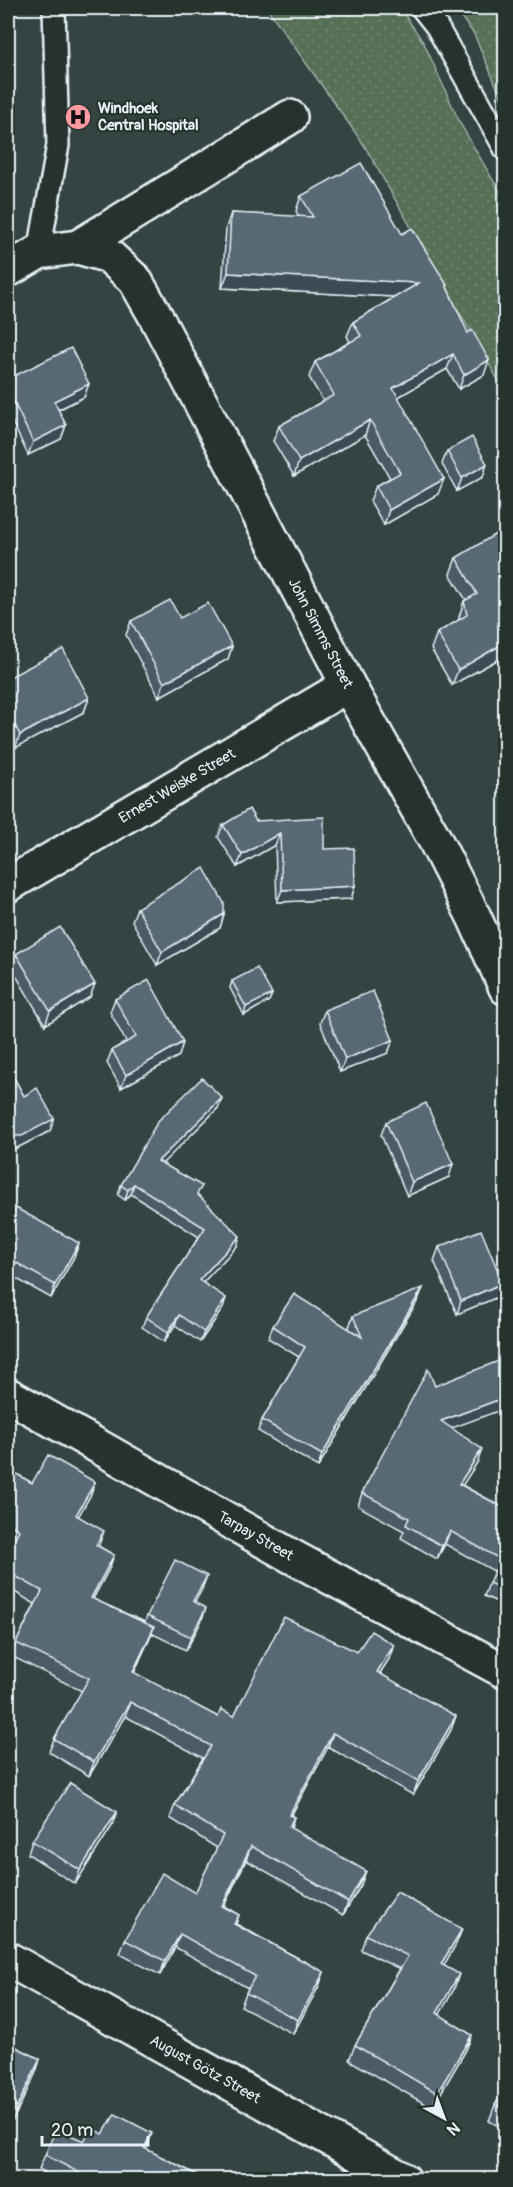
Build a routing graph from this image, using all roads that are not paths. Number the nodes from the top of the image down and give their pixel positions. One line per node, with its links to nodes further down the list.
1 (54, 8): 6 (lane)
2 (422, 8): 4 (lane)
3 (290, 117): 5 (street)
4 (506, 150)
5 (78, 247): 6 (street); 8 (street, John Simms Street)
6 (39, 252): 7 (street)
7 (8, 270)
8 (348, 685): 9 (street, Ernest Weiske Street); 10 (street, John Simms Street)
9 (8, 885)
10 (506, 988)
11 (8, 1395): 12 (street, Tarpay Street)
12 (506, 1672)
13 (8, 1959): 14 (street, August Götz Street)
14 (404, 2180)

